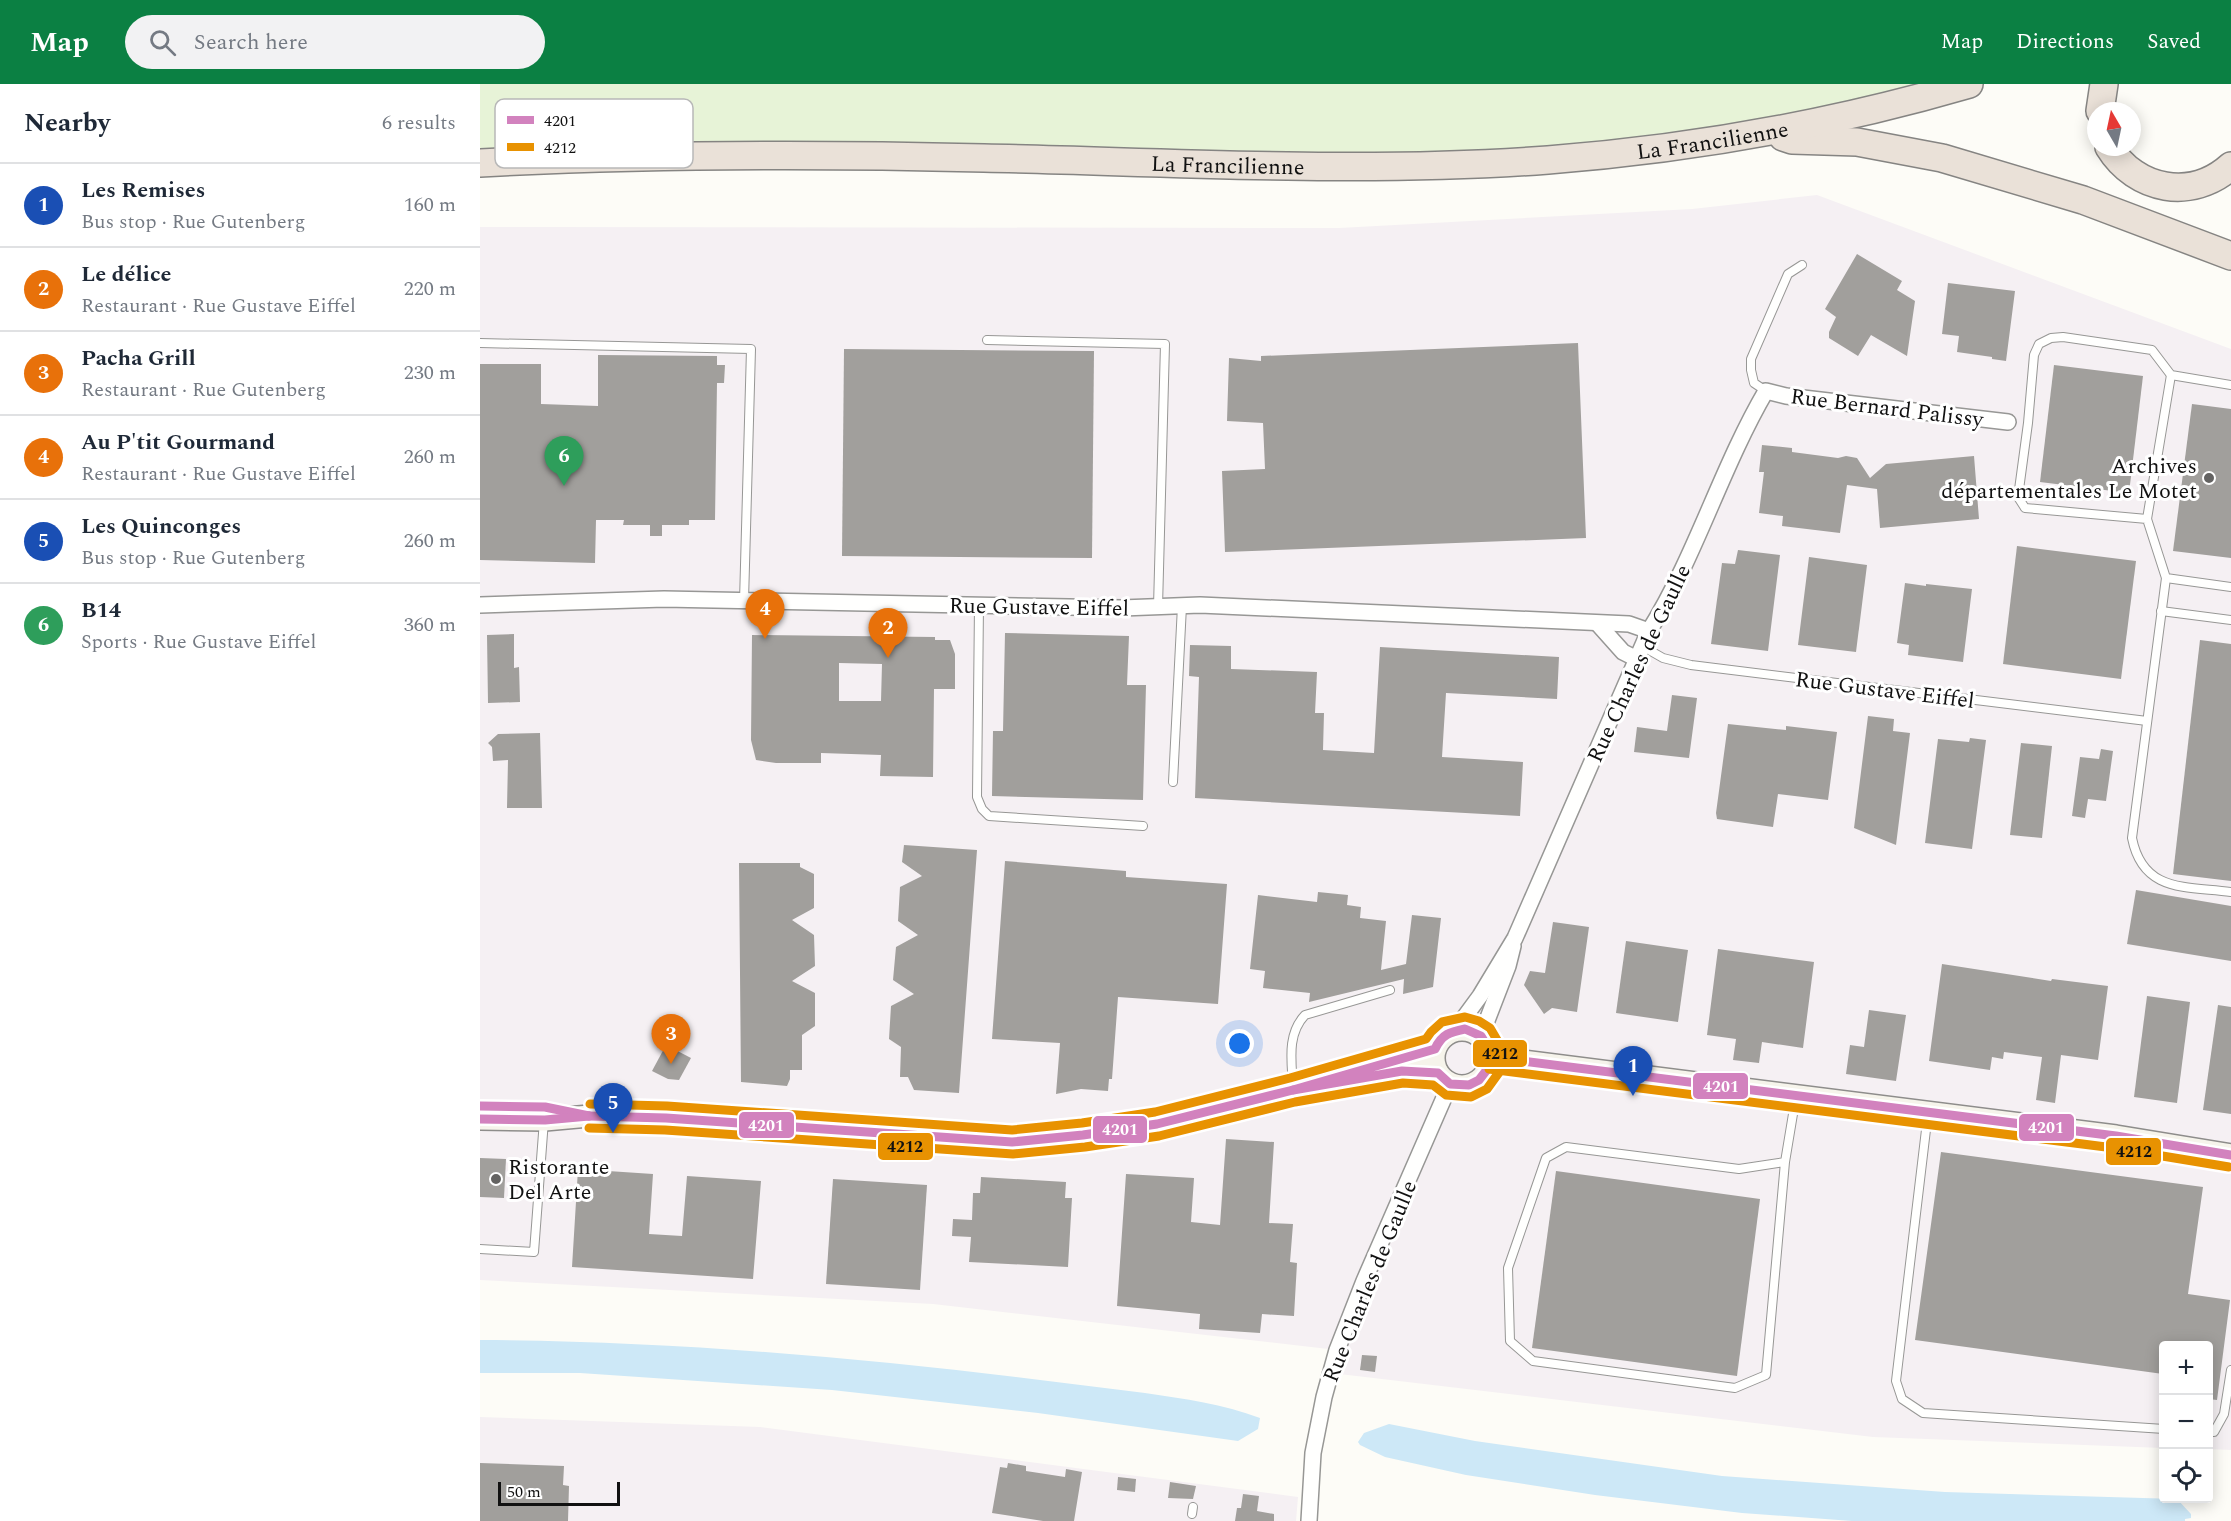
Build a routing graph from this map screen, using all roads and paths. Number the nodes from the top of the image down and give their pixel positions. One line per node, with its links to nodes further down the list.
1 (1969, 84): 4 (highway, La Francilienne)
2 (2104, 84): 3 (highway)
3 (2101, 102)
4 (1771, 132): 5 (highway, La Francilienne); 10 (highway)
5 (693, 155)
6 (2116, 156): 9 (highway)
7 (495, 162): 8 (highway, La Francilienne)
8 (480, 163)
9 (2231, 166)
10 (2231, 256)
11 (1802, 265): 16 (lane)
12 (987, 340): 26 (lane)
13 (480, 343): 22 (lane)
14 (2171, 375): 15 (lane); 18 (lane); 19 (lane)
15 (2231, 385)
16 (1766, 391): 17 (street, Rue Bernard Palissy); 30 (street, Rue Charles de Gaulle)
17 (2008, 422): 18 (lane)
18 (2028, 423): 19 (lane)
19 (2146, 519): 20 (lane)
20 (2166, 578): 21 (lane); 27 (lane)
21 (2231, 587)
22 (744, 601): 23 (street, Rue Gustave Eiffel); 24 (street, Rue Gustave Eiffel)
23 (480, 605)
24 (979, 605): 26 (street, Rue Gustave Eiffel); 34 (lane)
25 (1182, 606): 26 (street, Rue Gustave Eiffel); 29 (street, Rue Gustave Eiffel); 33 (lane)
26 (1158, 607)
27 (2161, 612): 28 (lane); 32 (lane)
28 (2231, 620)
29 (1598, 624): 30 (street, Rue Gustave Eiffel); 31 (street, Rue Gustave Eiffel)
30 (1649, 631): 31 (street, Rue Charles de Gaulle)
31 (1640, 653): 32 (lane, Rue Gustave Eiffel); 36 (street, Rue Charles de Gaulle)
32 (2147, 721): 35 (lane)
33 (1173, 782)
34 (1143, 826)
35 (2231, 892)
36 (1515, 938): 38 (street, Rue Charles de Gaulle); 39 (street, Rue Charles de Gaulle)
37 (1390, 990): 43 (lane)
38 (1455, 1030): 39 (street); 40 (street)
39 (1481, 1036): 41 (street)
40 (1435, 1049): 42 (street); 43 (street)
41 (1491, 1057): 42 (street); 44 (street)
42 (1444, 1079): 43 (street); 55 (street, Rue Charles de Gaulle)
43 (1293, 1090): 47 (street)
44 (1796, 1095): 46 (street); 50 (lane)
45 (480, 1106): 47 (street)
46 (1928, 1112): 49 (street); 53 (lane)
47 (545, 1114): 48 (street); 51 (lane)
48 (480, 1119)
49 (2231, 1155)
50 (1785, 1162): 50 (lane)
51 (480, 1249)
52 (2231, 1370): 54 (lane)
53 (2159, 1429)
54 (2213, 1432)
55 (1309, 1521)

